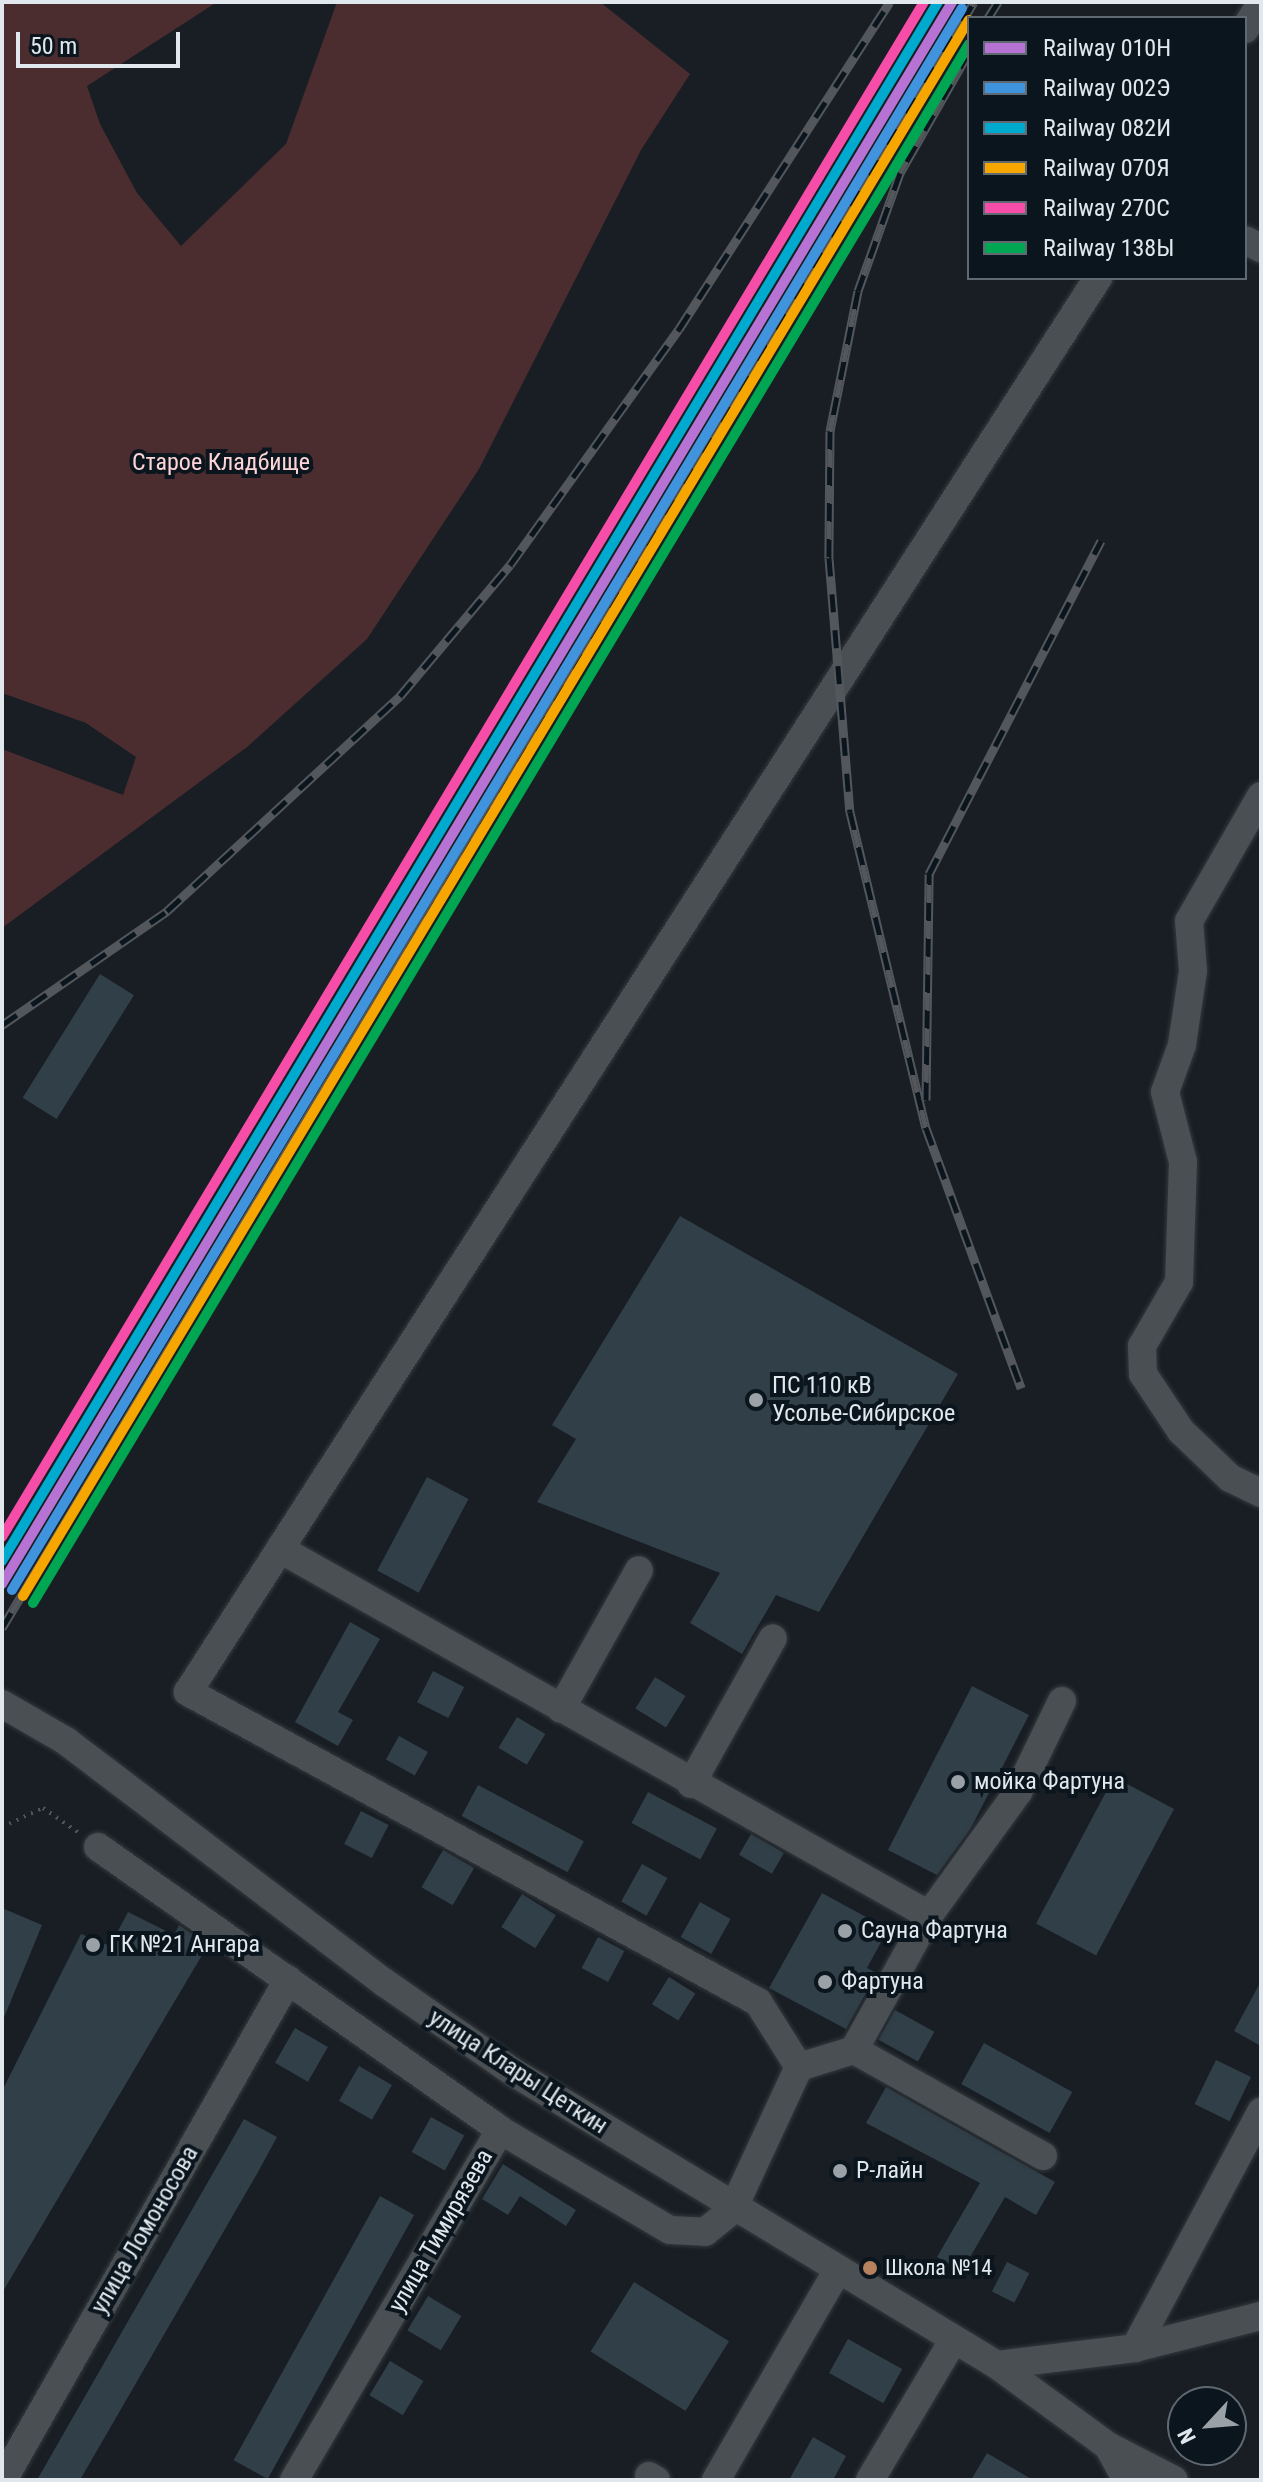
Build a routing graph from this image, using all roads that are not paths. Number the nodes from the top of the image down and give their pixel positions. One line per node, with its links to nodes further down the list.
1 (1261, 3): 2 (street)
2 (1247, 26)
3 (1097, 280): 6 (street)
4 (1261, 796): 5 (street)
5 (1261, 1493)
6 (280, 1549): 11 (street); 17 (street)
7 (639, 1570): 11 (street)
8 (773, 1638): 12 (street)
9 (1062, 1701): 14 (street)
10 (2, 1704): 21 (street, улица Клары Цеткин)
11 (561, 1709): 12 (street)
12 (691, 1784): 14 (street)
13 (98, 1847): 15 (street)
14 (929, 1915): 16 (street)
15 (288, 1980): 19 (street); 29 (street, улица Ломоносова)
16 (854, 2050): 17 (street); 20 (street)
17 (799, 2067): 21 (street)
18 (1261, 2112): 25 (street)
19 (500, 2130): 21 (street, улица Тимирязева); 30 (street, улица Тимирязева)
20 (1043, 2156)
21 (733, 2209): 22 (street, улица Клары Цеткин)
22 (837, 2271): 24 (street, улица Клары Цеткин); 31 (street)
23 (1261, 2316): 25 (street)
24 (953, 2341): 26 (street, улица Клары Цеткин); 28 (street)
25 (1135, 2348): 26 (street)
26 (997, 2365): 27 (street, улица Клары Цеткин)
27 (1108, 2446): 32 (street); 33 (street)
28 (880, 2477)
29 (3, 2480)
30 (294, 2480)
31 (716, 2480)
32 (1127, 2480)
33 (1174, 2480)

